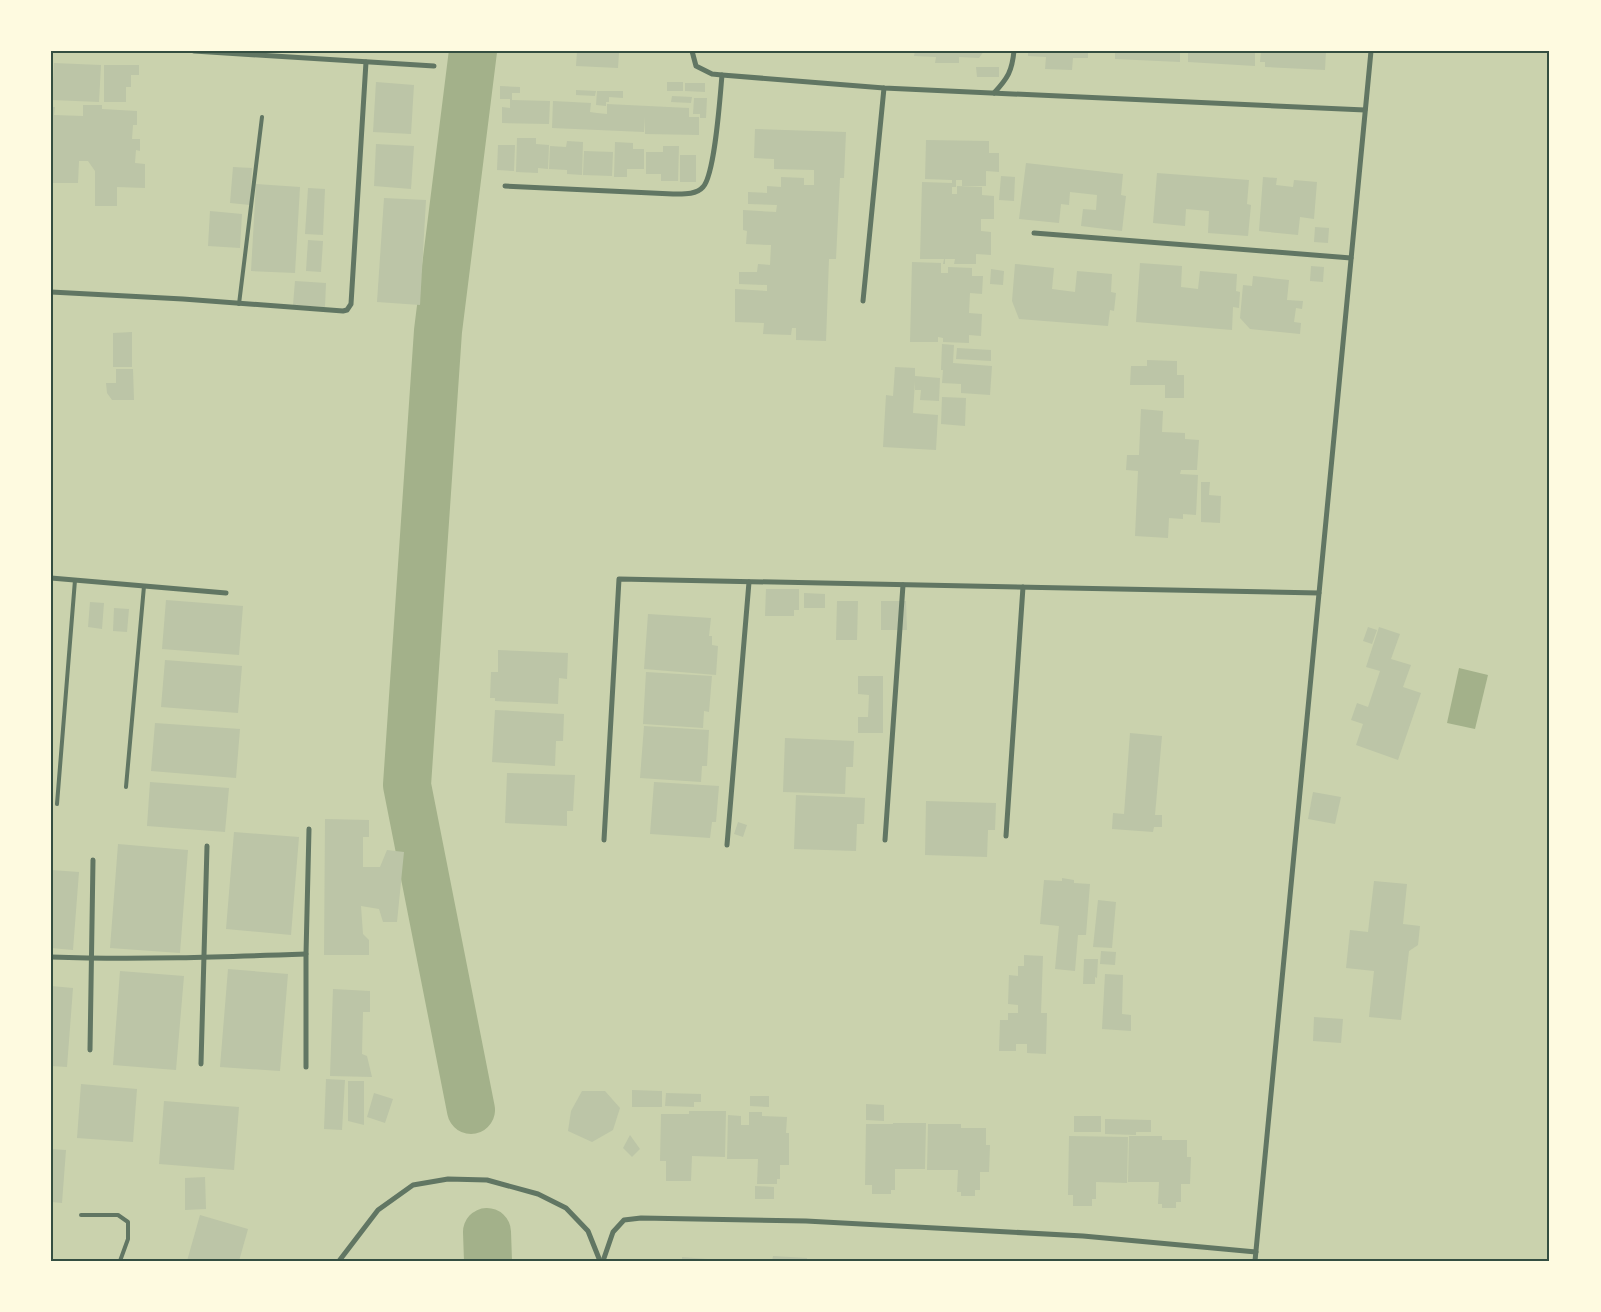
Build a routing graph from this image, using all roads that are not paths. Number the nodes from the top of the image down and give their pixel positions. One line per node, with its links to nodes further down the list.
1 (194, 51): 5 (street)
2 (692, 51): 7 (street)
3 (1014, 51): 9 (street)
4 (1371, 51): 10 (street)
5 (366, 62): 6 (street); 17 (street)
6 (434, 66)
7 (722, 75): 8 (street); 12 (street)
8 (884, 88): 9 (street); 16 (street)
9 (994, 93): 10 (street)
10 (1365, 110): 14 (street)
11 (262, 117): 17 (lane)
12 (505, 186)
13 (1034, 233): 14 (street)
14 (1351, 258): 25 (street)
15 (51, 292): 17 (street)
16 (863, 301)
17 (239, 304)
18 (51, 578): 19 (street)
19 (75, 580): 22 (street); 27 (lane)
20 (749, 582): 21 (street); 30 (street); 32 (street)
21 (903, 584): 23 (street); 31 (street)
22 (144, 586): 24 (street); 26 (lane)
23 (1023, 587): 25 (street); 29 (street)
24 (226, 592)
25 (1319, 592): 43 (street)
26 (126, 787)
27 (57, 804)
28 (309, 829): 35 (street)
29 (1006, 836)
30 (604, 840)
31 (885, 840)
32 (728, 845)
33 (207, 846): 38 (street)
34 (93, 860): 37 (street)
35 (306, 954): 38 (street); 41 (street)
36 (51, 957): 37 (street)
37 (91, 958): 38 (street); 39 (street)
38 (203, 958): 40 (street)
39 (90, 1050)
40 (201, 1064)
41 (306, 1067)
42 (81, 1215): 44 (lane)
43 (1256, 1252): 46 (street); 47 (street)
44 (120, 1261)
45 (339, 1261): 46 (street)
46 (602, 1261)
47 (1255, 1261)

